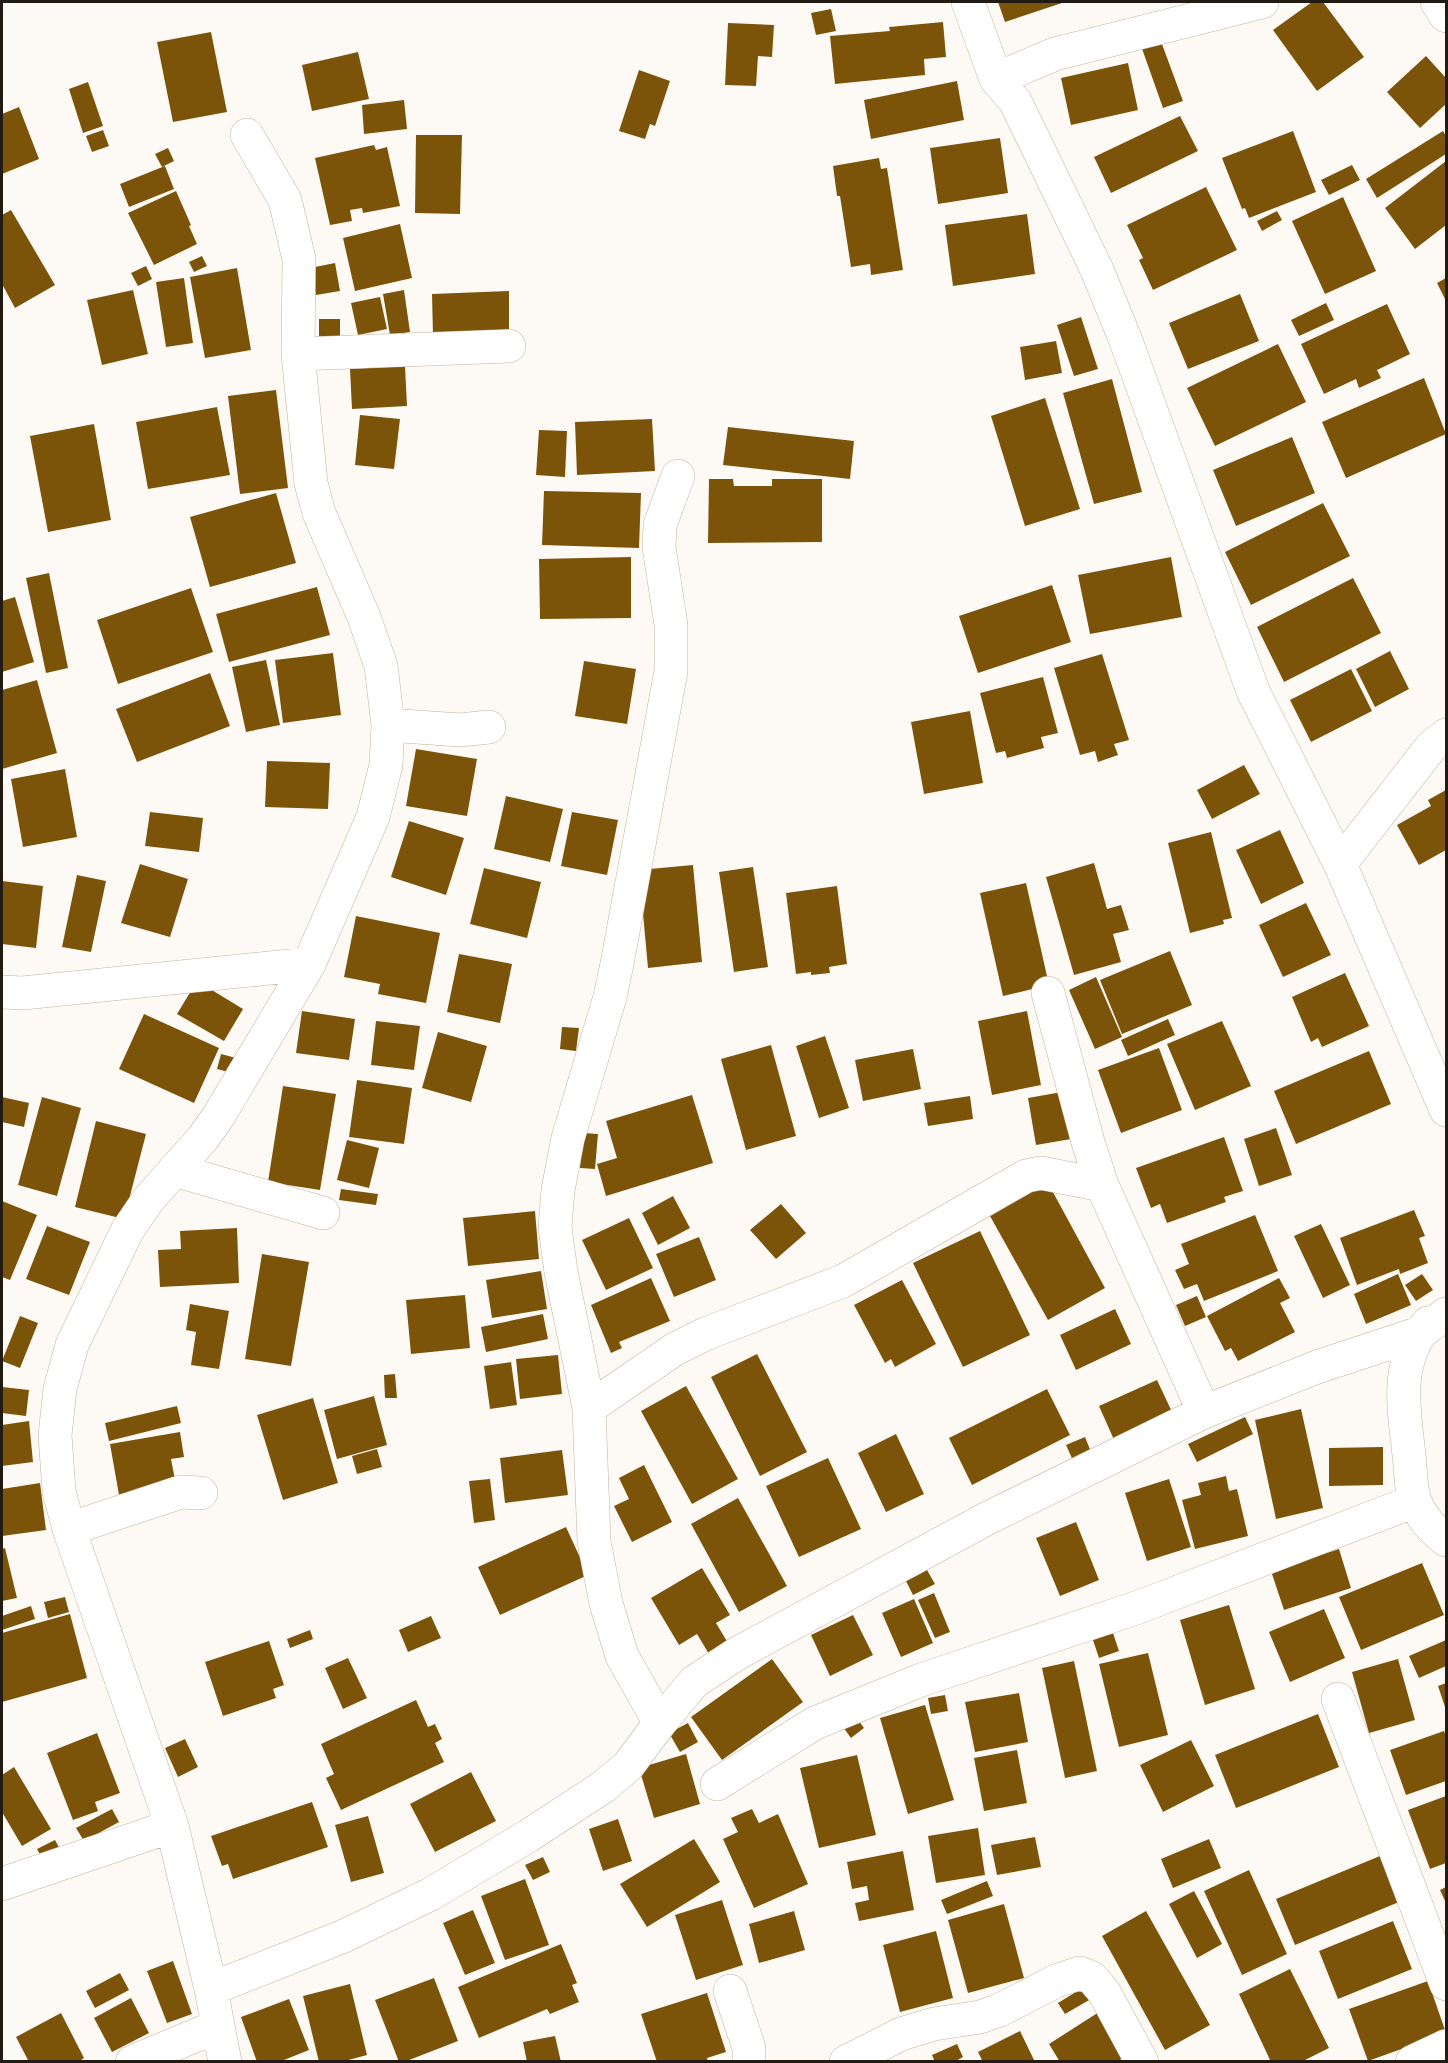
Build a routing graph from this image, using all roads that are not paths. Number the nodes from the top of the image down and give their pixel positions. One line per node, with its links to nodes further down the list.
1 (968, 2): 5 (street)
2 (1262, 2): 5 (street)
3 (1437, 2): 4 (street)
4 (1446, 16)
5 (996, 79): 13 (street)
6 (247, 135): 8 (street)
7 (509, 346): 8 (street)
8 (298, 354): 10 (street)
9 (678, 476): 24 (street)
10 (388, 725): 11 (street); 14 (street)
11 (489, 727)
12 (1446, 735): 13 (street)
13 (1340, 864): 17 (street)
14 (309, 964): 15 (street); 18 (street)
15 (2, 992)
16 (1048, 993): 19 (street)
17 (1446, 1110)
18 (174, 1170): 20 (street); 28 (street)
19 (1102, 1185): 24 (street); 25 (street)
20 (323, 1213)
21 (1446, 1302): 23 (street)
22 (1446, 1314): 23 (street)
23 (1420, 1333): 25 (street); 27 (street)
24 (589, 1408): 31 (street)
25 (1204, 1412): 31 (street)
26 (201, 1493): 28 (street)
27 (1415, 1501): 29 (street); 32 (street)
28 (69, 1529): 33 (street)
29 (1446, 1540)
30 (1338, 1699): 35 (street)
31 (660, 1723): 36 (street)
32 (717, 1784)
33 (172, 1826): 34 (street); 36 (street)
34 (2, 1884)
35 (1446, 1984)
36 (211, 1989): 38 (street)
37 (730, 1991): 42 (street)
38 (219, 2026): 40 (street); 41 (street)
39 (1446, 2046): 45 (street)
40 (132, 2061)
41 (225, 2061)
42 (749, 2061)
43 (846, 2061): 44 (street)
44 (1142, 2061)
45 (1412, 2061)

